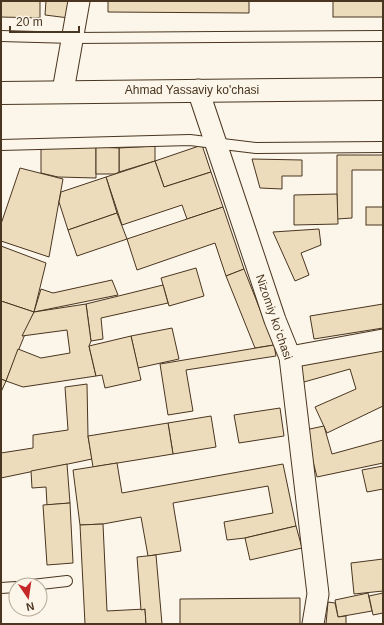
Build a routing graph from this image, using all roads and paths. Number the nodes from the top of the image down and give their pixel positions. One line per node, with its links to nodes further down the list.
1 (79, 1): 4 (street)
2 (1, 36): 4 (lane)
3 (383, 36): 4 (lane)
4 (73, 38): 7 (street)
5 (383, 89): 6 (main road, Ahmad Yassaviy ko'chasi)
6 (198, 90): 7 (main road, Ahmad Yassaviy ko'chasi); 9 (street, Nizomiy koʻchasi)
7 (63, 91): 8 (main road, Ahmad Yassaviy ko'chasi)
8 (1, 92)
9 (216, 144): 10 (lane); 11 (lane); 13 (street, Nizomiy koʻchasi)
10 (1, 145)
11 (383, 147)
12 (383, 340): 13 (street)
13 (290, 357): 16 (street, Nizomiy koʻchasi)
14 (67, 581): 15 (lane)
15 (48, 583)
16 (314, 624)

